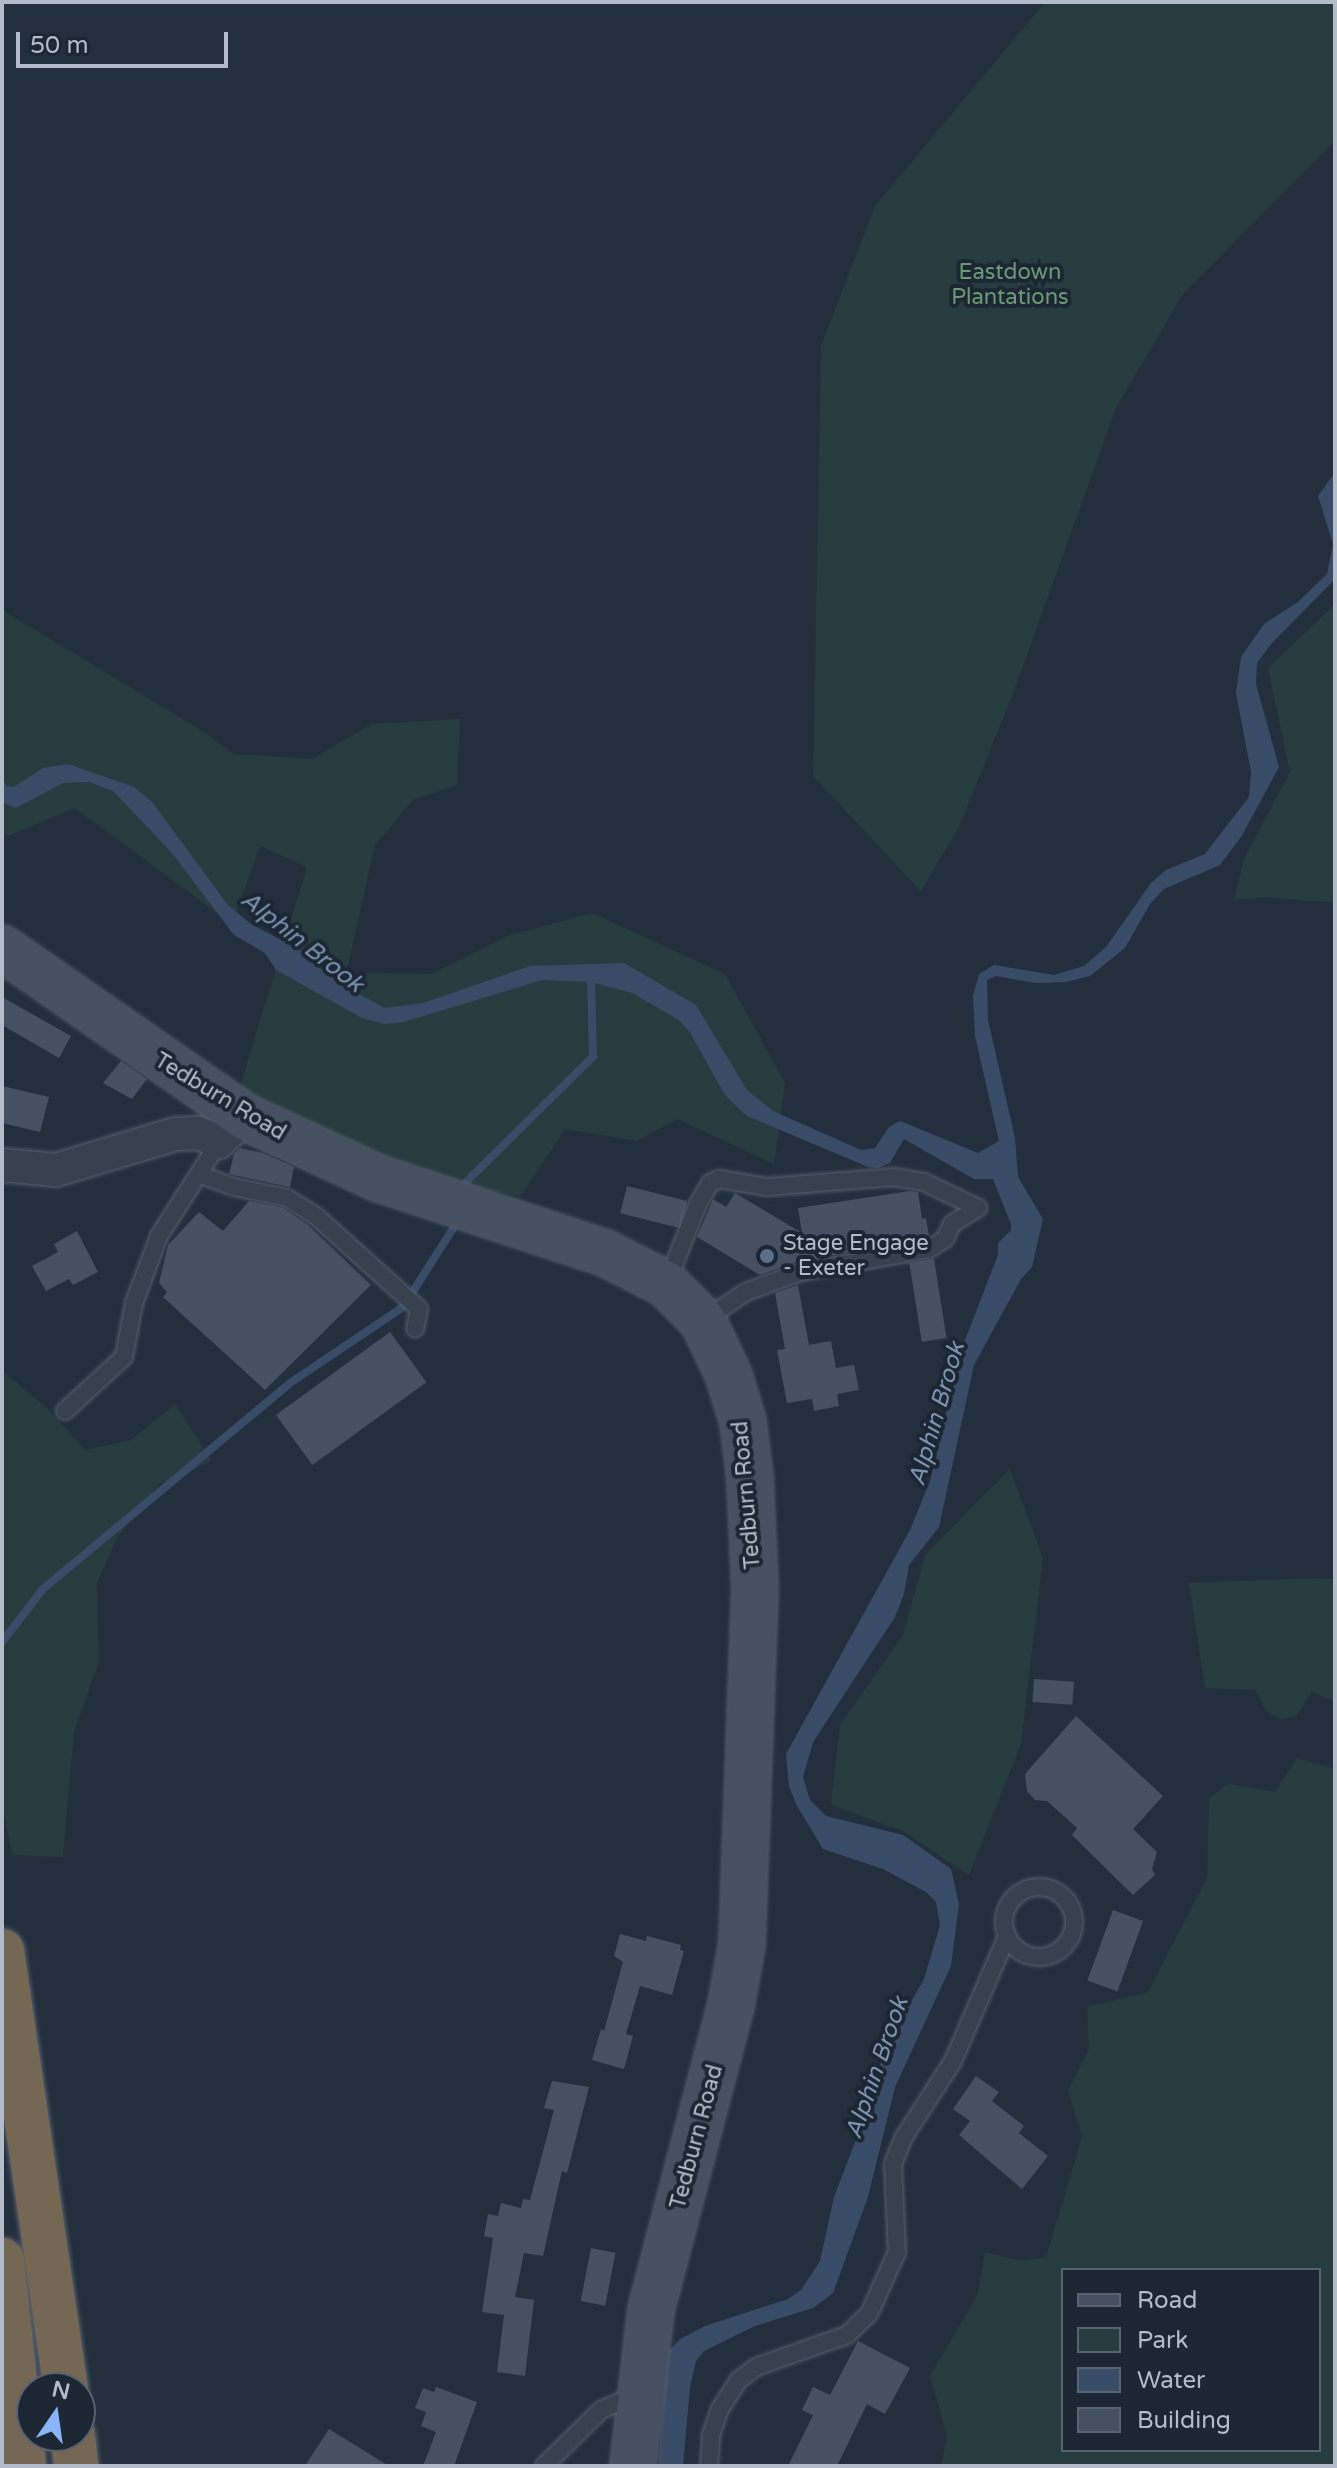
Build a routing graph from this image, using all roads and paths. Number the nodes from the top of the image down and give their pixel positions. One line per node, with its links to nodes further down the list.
1 (2, 948): 2 (street, Tedburn Road)
2 (232, 1130): 3 (street); 4 (lane); 5 (street, Tedburn Road)
3 (2, 1165)
4 (201, 1175): 7 (lane); 8 (lane)
5 (666, 1284): 6 (street, Tedburn Road); 6 (lane)
6 (703, 1321): 13 (street, Tedburn Road)
7 (415, 1329)
8 (65, 1411)
9 (1007, 1936): 9 (lane); 17 (lane)
10 (2, 1951): 12 (highway)
11 (2, 2260): 15 (highway)
12 (64, 2372)
13 (639, 2393): 14 (street, Tedburn Road); 16 (lane)
14 (630, 2463)
15 (24, 2466)
16 (544, 2466)
17 (709, 2466)

